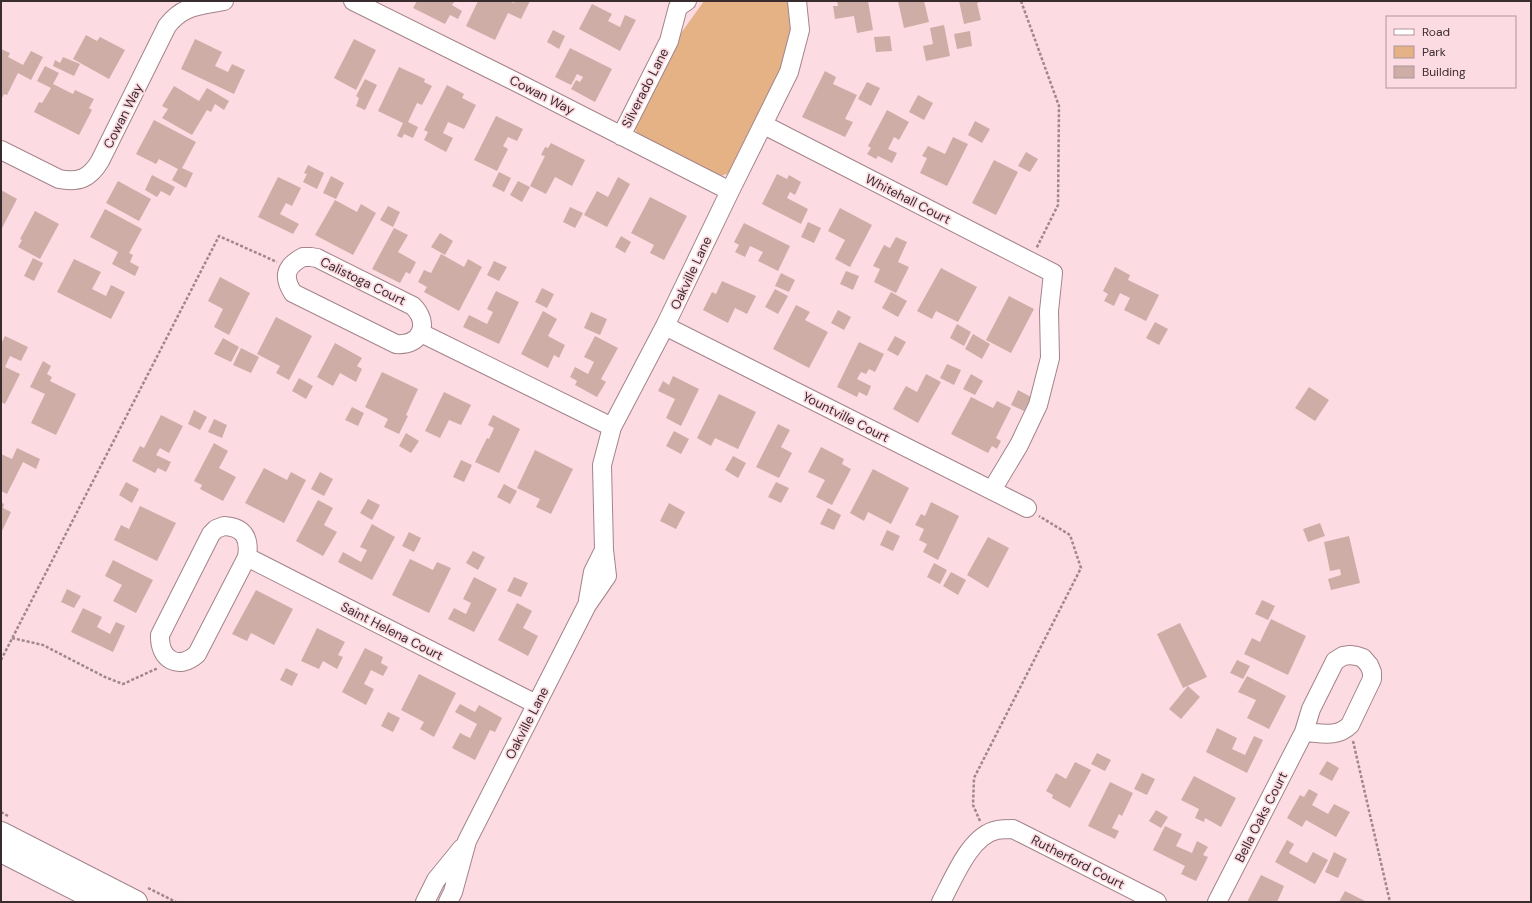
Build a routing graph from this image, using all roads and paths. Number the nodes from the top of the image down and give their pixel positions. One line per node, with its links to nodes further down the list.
1 (224, 1): 10 (street, Cowan Way)
2 (353, 1): 9 (street, Cowan Way)
3 (687, 1): 7 (street, Silverado Lane)
4 (698, 1): 7 (street, Silverado Lane)
5 (797, 1): 8 (street, Oakville Lane)
6 (1021, 1): 12 (path)
7 (669, 41): 9 (street, Silverado Lane)
8 (764, 125): 11 (street, Oakville Lane); 12 (street, Whitehall Court)
9 (621, 136): 11 (street, Cowan Way)
10 (1, 150)
11 (730, 191): 14 (street, Oakville Lane)
12 (1030, 262): 17 (street, Whitehall Court)
13 (289, 268): 15 (street, Calistoga Court); 15 (street); 20 (path)
14 (665, 326): 16 (street, Oakville Lane); 17 (street, Yountville Court)
15 (421, 333): 16 (street)
16 (612, 427): 23 (street, Oakville Lane)
17 (992, 490): 18 (street, Yountville Court)
18 (1027, 508): 26 (path)
19 (247, 558): 21 (street); 21 (street); 23 (street, Saint Helena Court)
20 (12, 638): 21 (path); 22 (path)
21 (168, 658)
22 (1, 660)
23 (536, 704): 28 (street, Oakville Lane)
24 (1350, 725): 25 (street); 25 (street, Bella Oaks Court); 37 (path)
25 (1304, 732): 36 (street, Bella Oaks Court)
26 (992, 832): 34 (street); 35 (street, Rutherford Court)
27 (1, 833): 31 (main road)
28 (467, 842): 32 (street, Oakville Lane); 33 (street, Oakville Lane)
29 (1, 851): 30 (main road)
30 (101, 902)
31 (136, 902)
32 (425, 902)
33 (448, 902)
34 (941, 902)
35 (1157, 902)
36 (1217, 902)
37 (1390, 902)

